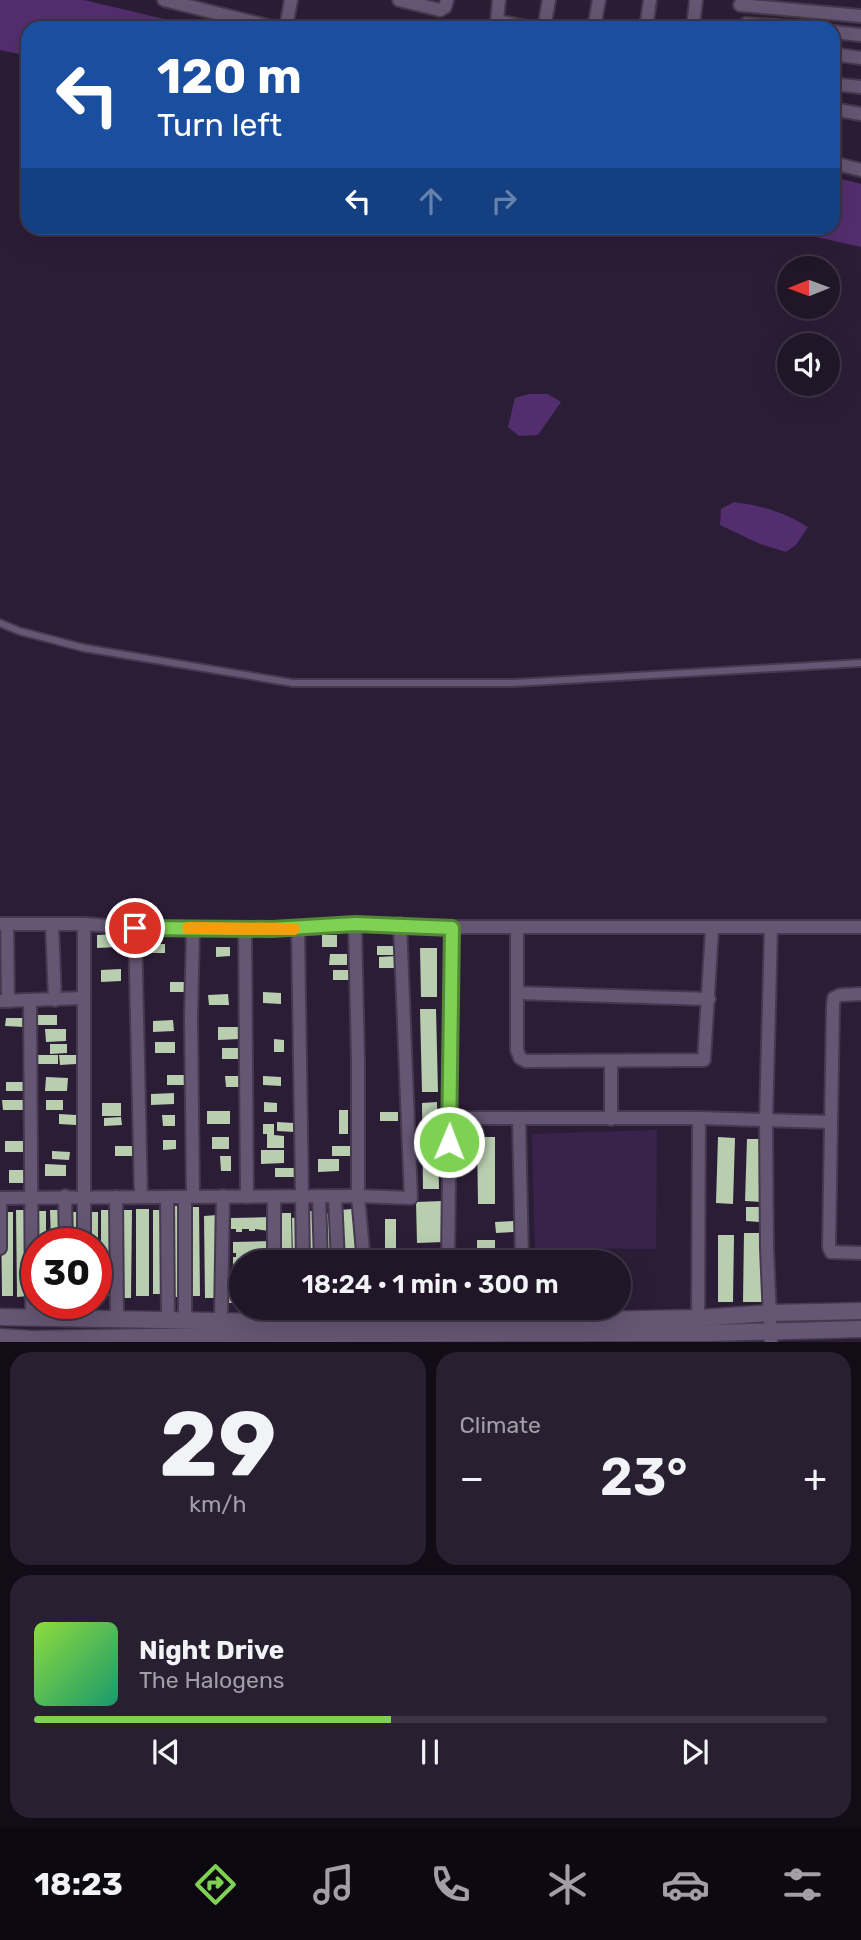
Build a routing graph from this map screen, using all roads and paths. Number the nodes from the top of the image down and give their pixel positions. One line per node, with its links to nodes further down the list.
1 (164, 0): 12 (street)
2 (291, 0): 13 (street)
3 (399, 0): 4 (street)
4 (447, 0)
5 (499, 0): 14 (street)
6 (549, 0): 15 (street)
7 (599, 0): 16 (street)
8 (650, 0): 17 (street)
9 (695, 0): 18 (street)
10 (740, 3): 11 (street); 19 (street)
11 (861, 16)
12 (248, 21)
13 (287, 21)
14 (497, 21)
15 (545, 21)
16 (595, 21)
17 (647, 21)
18 (694, 21)
19 (745, 21)
20 (840, 33): 21 (street)
21 (861, 35)
22 (840, 55): 23 (street)
23 (861, 58)
24 (840, 85): 25 (street)
25 (861, 87)
26 (840, 110): 27 (street)
27 (861, 114)
28 (840, 165): 29 (street)
29 (861, 170)
30 (0, 623): 31 (lane)
31 (861, 663)
32 (3, 924): 33 (street); 52 (street)
33 (52, 924): 34 (street); 51 (street)
34 (84, 924): 39 (street); 48 (street)
35 (355, 924): 36 (street); 44 (street); 66 (street)
36 (400, 924): 40 (street); 66 (street)
37 (517, 927): 40 (street); 45 (street); 46 (street)
38 (861, 927): 41 (street)
39 (135, 928): 42 (street); 69 (street)
40 (452, 928): 54 (street)
41 (771, 928): 45 (street); 58 (street)
42 (192, 929): 43 (street); 70 (street)
43 (245, 929): 44 (street); 71 (street)
44 (298, 929): 63 (street)
45 (712, 929): 49 (street)
46 (517, 993): 49 (street); 53 (street)
47 (861, 994): 59 (street)
48 (84, 998): 51 (street); 61 (street)
49 (709, 999): 53 (street)
50 (30, 1000): 51 (street); 52 (street); 67 (street)
51 (55, 1000)
52 (4, 1001)
53 (611, 1061): 57 (street)
54 (449, 1118): 56 (street); 84 (street)
55 (699, 1118): 57 (street); 58 (street); 101 (street)
56 (519, 1119): 57 (street); 85 (street)
57 (611, 1119)
58 (766, 1122): 59 (street); 88 (street)
59 (831, 1122): 86 (street)
60 (65, 1196): 61 (street); 67 (street); 76 (street)
61 (84, 1196): 68 (street); 77 (street)
62 (223, 1196): 70 (street); 71 (street); 96 (street)
63 (302, 1196): 64 (street); 72 (street); 80 (street)
64 (319, 1196): 65 (street); 81 (street)
65 (335, 1196): 66 (street); 82 (street)
66 (358, 1196): 83 (street)
67 (31, 1197): 73 (street); 75 (street)
68 (116, 1197): 69 (street); 92 (street)
69 (142, 1197): 74 (street)
70 (189, 1197): 74 (street); 95 (street)
71 (247, 1197): 72 (street)
72 (274, 1197): 79 (street)
73 (0, 1198): 78 (street)
74 (167, 1198): 94 (street)
75 (31, 1228)
76 (66, 1228)
77 (84, 1228)
78 (0, 1248)
79 (275, 1250)
80 (303, 1250)
81 (321, 1250)
82 (337, 1250)
83 (363, 1250)
84 (448, 1250)
85 (522, 1250)
86 (861, 1253)
87 (861, 1311): 88 (main road)
88 (771, 1313): 101 (main road); 102 (street)
89 (0, 1317): 90 (main road)
90 (21, 1317)
91 (112, 1318): 92 (main road)
92 (117, 1319): 94 (main road)
93 (229, 1319): 96 (main road)
94 (168, 1320): 95 (main road)
95 (185, 1320): 96 (main road)
96 (221, 1320)
97 (523, 1321): 98 (main road); 101 (main road); 104 (main road)
98 (448, 1325): 99 (main road)
99 (370, 1326): 103 (main road)
100 (861, 1329): 102 (main road)
101 (705, 1331): 102 (main road); 104 (main road)
102 (771, 1336)
103 (0, 1337)
104 (591, 1337)

